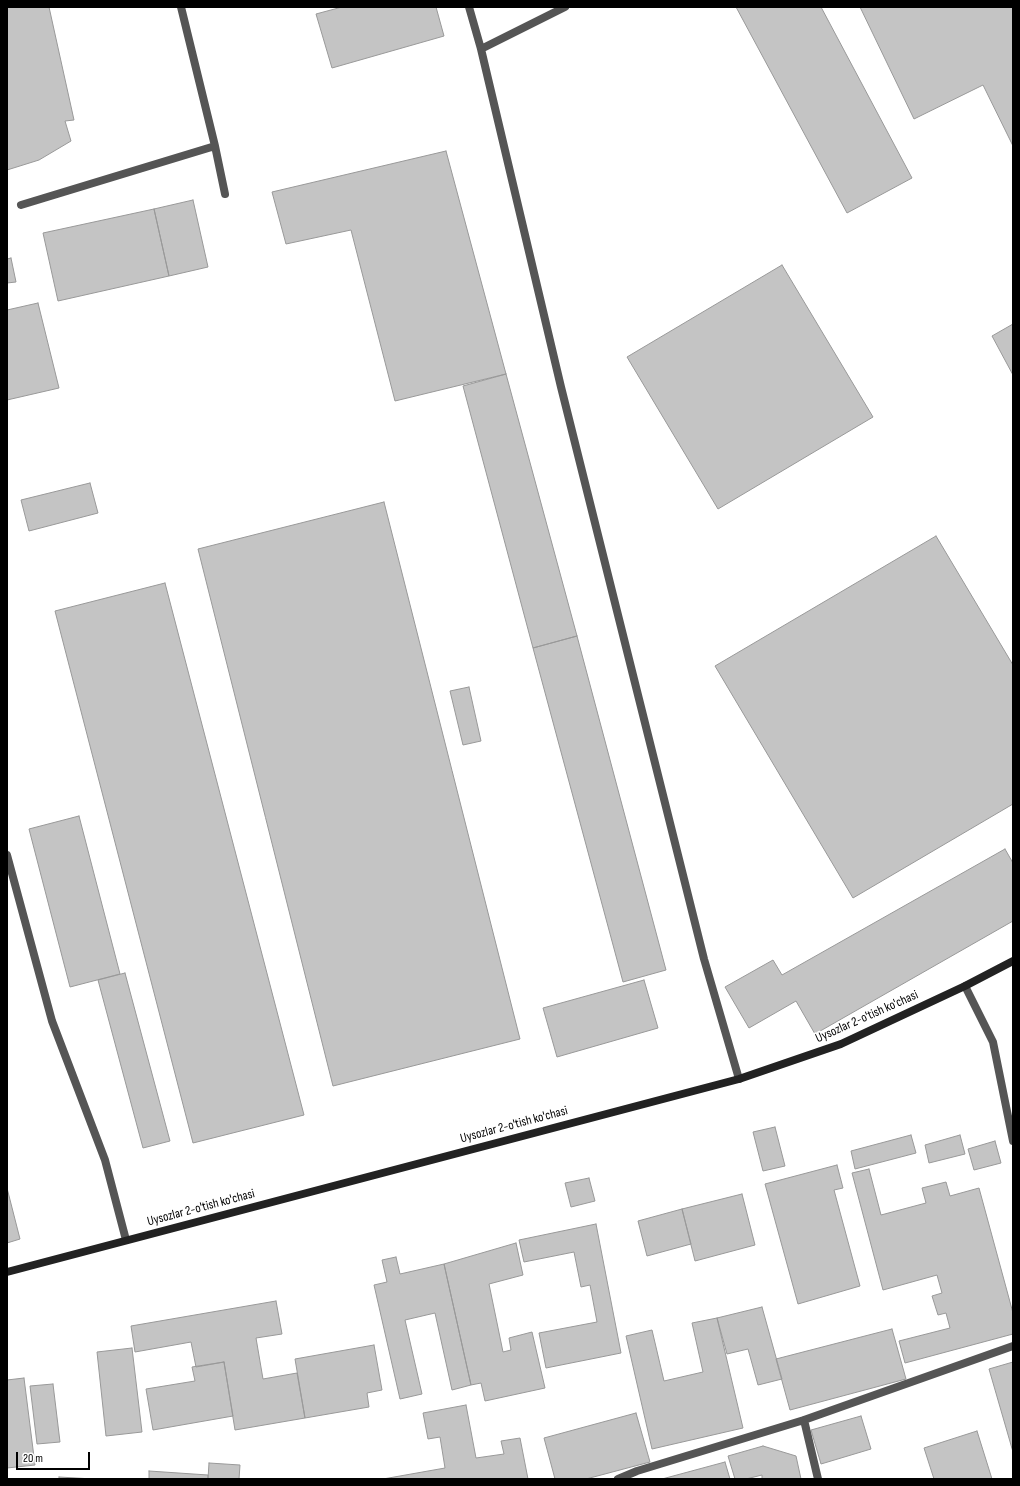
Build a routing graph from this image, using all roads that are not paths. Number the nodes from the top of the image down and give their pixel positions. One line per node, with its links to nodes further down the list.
1 (181, 7): 5 (street)
2 (469, 7): 4 (street)
3 (565, 7): 4 (street)
4 (481, 49): 11 (street)
5 (215, 146): 6 (street); 7 (street)
6 (225, 194)
7 (21, 205)
8 (7, 855): 13 (street)
9 (1013, 961): 10 (street, Uysozlar 2-o'tish ko'chasi)
10 (965, 986): 11 (street, Uysozlar 2-o'tish ko'chasi); 12 (street)
11 (739, 1079): 13 (street, Uysozlar 2-o'tish ko'chasi)
12 (1013, 1141)
13 (126, 1240): 14 (street, Uysozlar 2-o'tish ko'chasi)
14 (7, 1272)
15 (1013, 1346): 16 (street)
16 (804, 1420): 17 (street); 18 (street)
17 (618, 1479)
18 (818, 1479)

